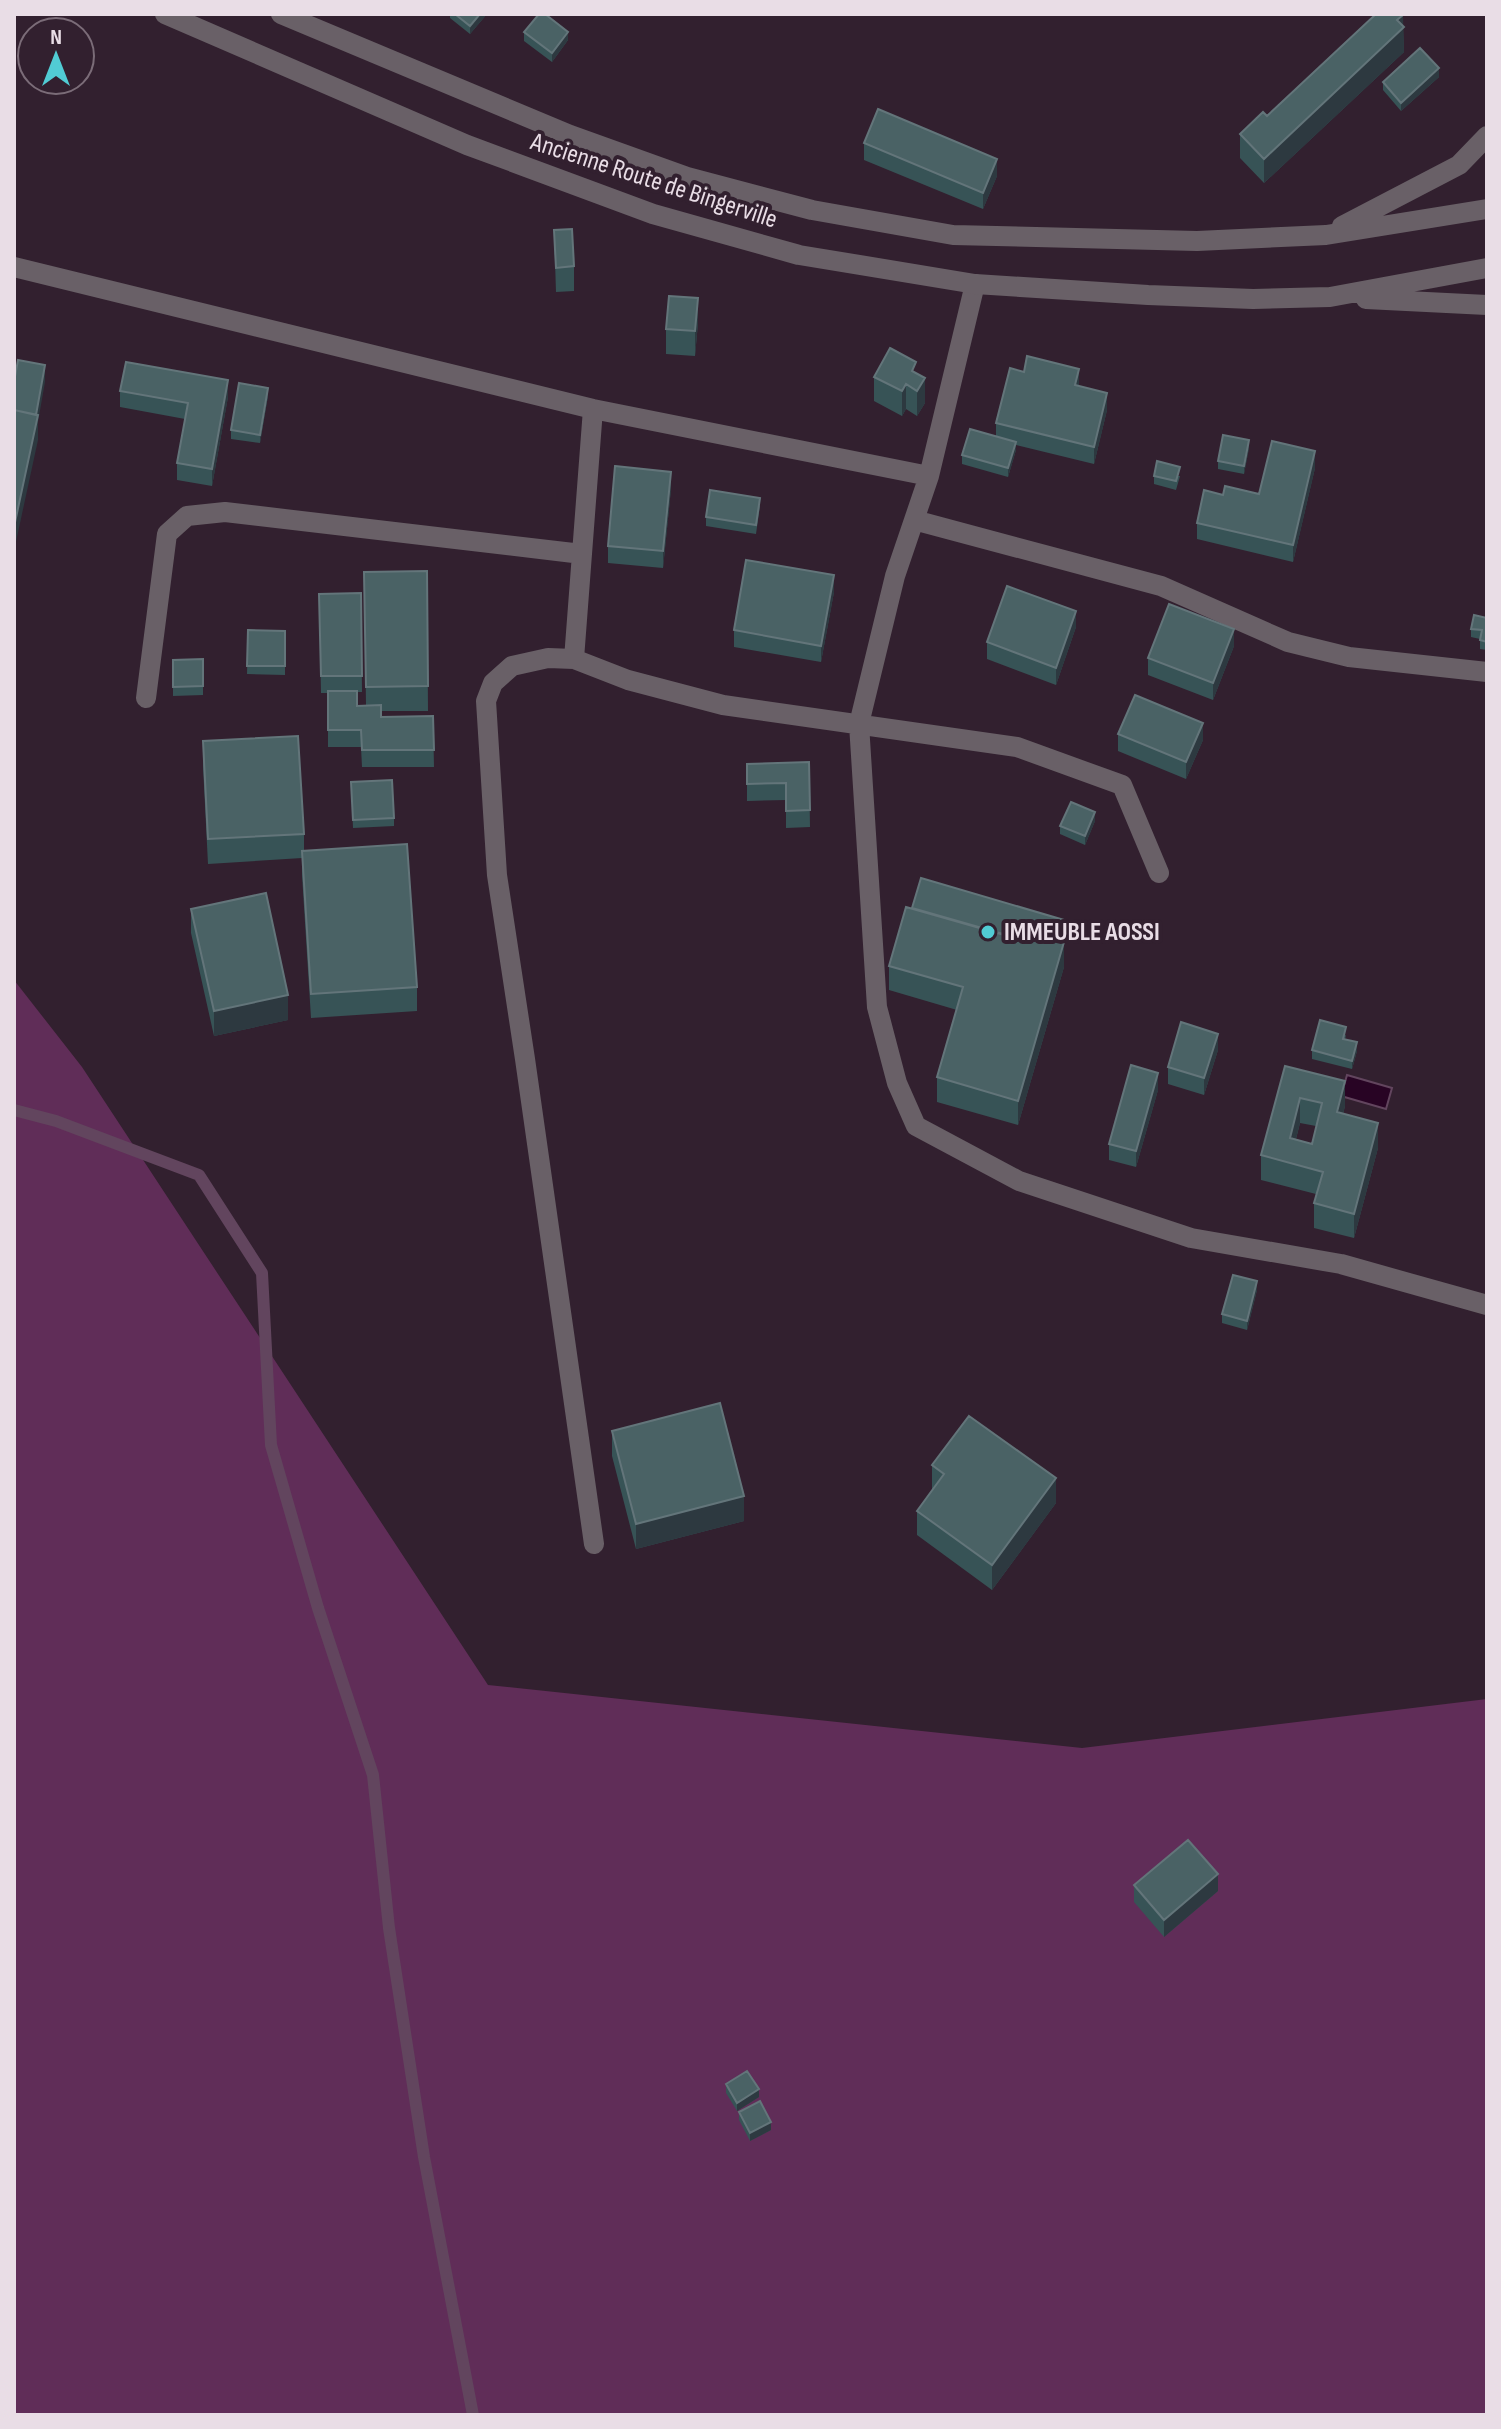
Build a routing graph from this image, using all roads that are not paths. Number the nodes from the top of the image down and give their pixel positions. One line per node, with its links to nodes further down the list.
1 (165, 14): 8 (street, Ancienne Route de Bingerville)
2 (281, 14): 5 (street, Ancienne Route de Bingerville)
3 (1487, 136): 5 (street)
4 (1487, 209): 5 (street, Ancienne Route de Bingerville)
5 (1326, 235)
6 (14, 267): 11 (street)
7 (1487, 268): 9 (street, Ancienne Route de Bingerville)
8 (975, 284): 9 (street, Ancienne Route de Bingerville); 12 (street)
9 (1330, 297): 10 (street)
10 (1487, 305)
11 (593, 409): 12 (street); 14 (street)
12 (929, 476): 13 (street)
13 (914, 520): 16 (street); 18 (street)
14 (582, 554): 15 (street); 17 (street)
15 (574, 659): 18 (street); 21 (street)
16 (1487, 672)
17 (146, 698)
18 (859, 724): 19 (street); 20 (street)
19 (1159, 873)
20 (1487, 1305)
21 (594, 1544)

